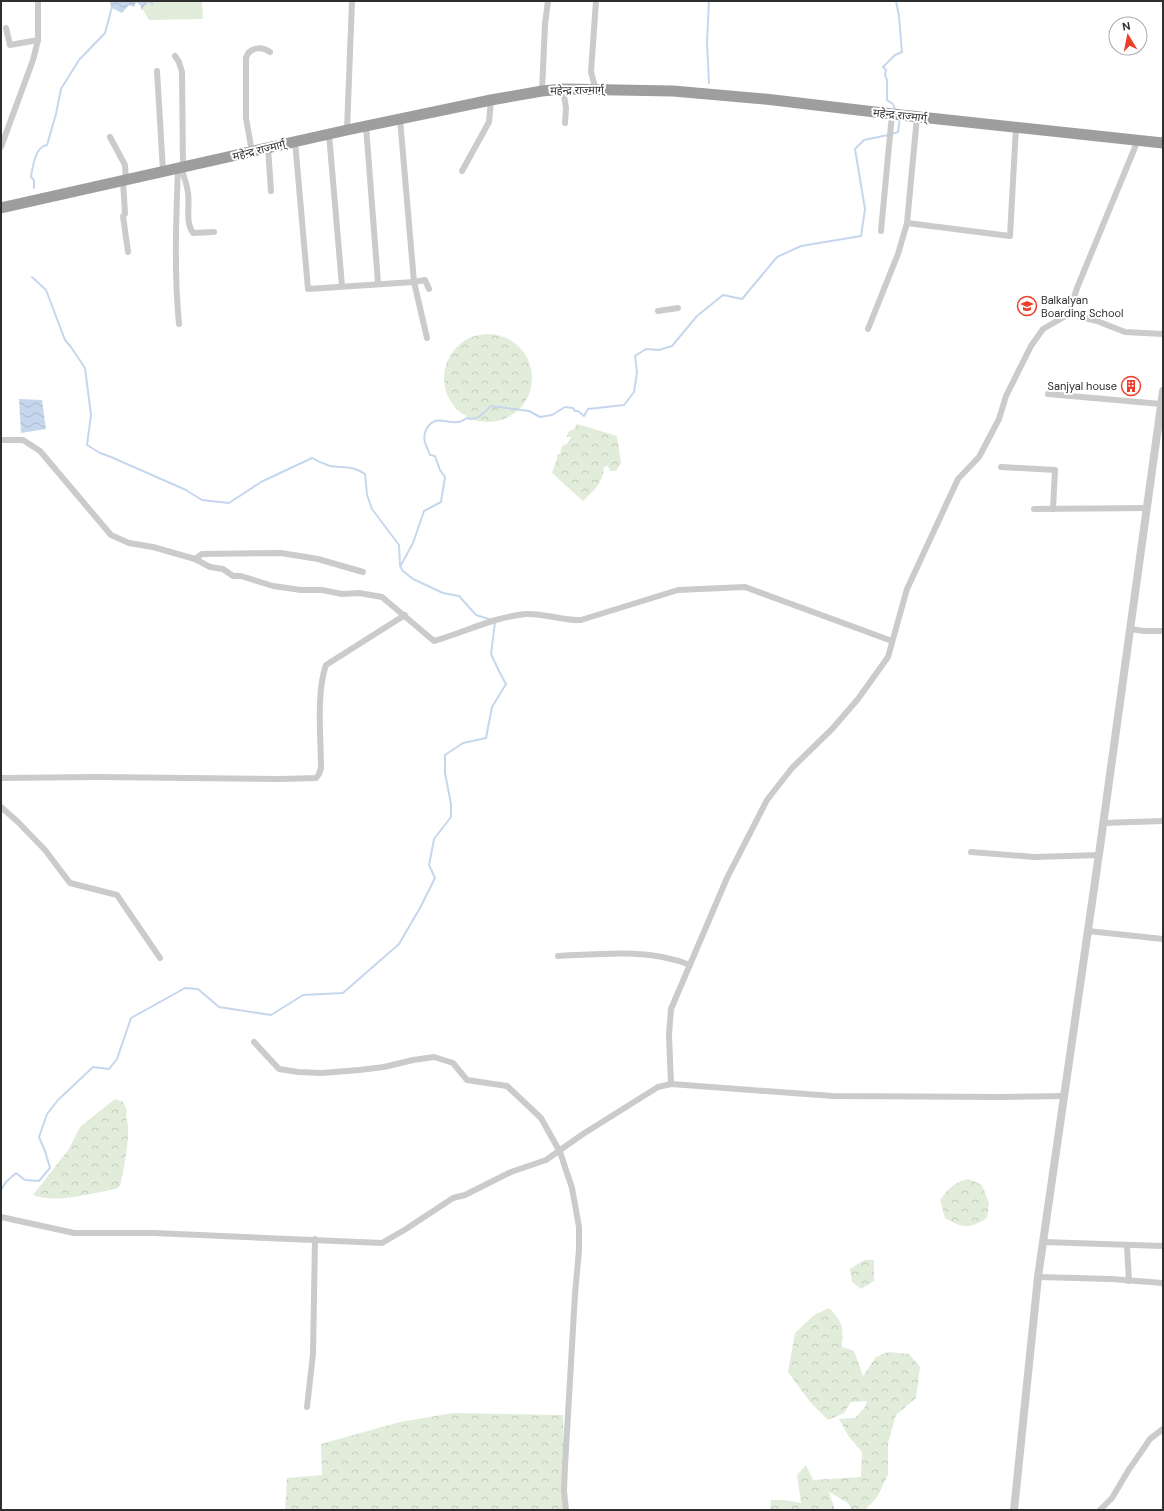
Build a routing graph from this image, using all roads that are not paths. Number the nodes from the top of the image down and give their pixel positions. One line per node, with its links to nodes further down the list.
1 (38, 1): 6 (street)
2 (352, 1): 20 (street)
3 (548, 1): 12 (street)
4 (596, 1): 11 (street)
5 (6, 28): 6 (street)
6 (38, 40): 26 (street)
7 (270, 52): 28 (street)
8 (175, 56): 29 (street)
9 (157, 71): 30 (street)
10 (563, 89): 11 (highway, महेन्द्र राज्मार्ग्); 12 (highway, महेन्द्र राज्मार्ग्); 17 (street)
11 (596, 90): 14 (highway, महेन्द्र राज्मार्ग्)
12 (542, 91): 13 (highway, महेन्द्र राज्मार्ग्)
13 (491, 100): 16 (highway, महेन्द्र राज्मार्ग्); 31 (street)
14 (892, 114): 15 (highway, महेन्द्र राज्मार्ग्); 36 (street)
15 (917, 117): 19 (highway, महेन्द्र राज्मार्ग्); 35 (street)
16 (400, 119): 18 (highway, महेन्द्र राज्मार्ग्); 39 (street)
17 (565, 123)
18 (366, 126): 20 (highway, महेन्द्र राज्मार्ग्); 40 (street)
19 (1016, 127): 23 (highway, महेन्द्र राज्मार्ग्); 35 (street)
20 (347, 130): 21 (highway, महेन्द्र राज्मार्ग्)
21 (329, 134): 24 (highway, महेन्द्र राज्मार्ग्); 41 (street)
22 (110, 137): 32 (street)
23 (1138, 140): 25 (highway, महेन्द्र राज्मार्ग्); 45 (street)
24 (295, 141): 27 (highway, महेन्द्र राज्मार्ग्); 41 (street)
25 (1163, 143)
26 (1, 147)
27 (268, 147): 28 (highway, महेन्द्र राज्मार्ग्); 33 (street)
28 (252, 152): 29 (highway, महेन्द्र राज्मार्ग्)
29 (180, 168): 30 (highway, महेन्द्र राज्मार्ग्); 37 (street); 46 (street)
30 (163, 171): 32 (highway, महेन्द्र राज्मार्ग्)
31 (462, 171)
32 (125, 180): 34 (highway, महेन्द्र राज्मार्ग्); 38 (street)
33 (271, 191)
34 (1, 208)
35 (907, 223): 47 (street)
36 (881, 231)
37 (214, 232)
38 (128, 252)
39 (414, 282): 40 (street); 42 (street); 49 (street)
40 (378, 284): 41 (street)
41 (342, 286)
42 (429, 289)
43 (678, 308): 44 (street)
44 (658, 311)
45 (1069, 314): 48 (street); 63 (street)
46 (179, 324)
47 (868, 328)
48 (1163, 334)
49 (427, 338)
50 (1163, 391): 52 (street)
51 (1048, 394): 52 (street)
52 (1161, 404): 55 (street)
53 (1, 440): 58 (street)
54 (1001, 466): 57 (street)
55 (1147, 508): 57 (street); 61 (street)
56 (1034, 509): 57 (street)
57 (1053, 509)
58 (195, 559): 59 (street); 60 (street)
59 (363, 572)
60 (405, 615): 63 (street); 64 (street)
61 (1130, 629): 62 (street); 67 (street)
62 (1163, 631)
63 (892, 641): 74 (street)
64 (1, 778)
65 (1, 807): 73 (street)
66 (1163, 821): 67 (street)
67 (1104, 823): 69 (street)
68 (971, 852): 69 (street)
69 (1099, 855): 70 (street)
70 (1088, 931): 71 (street); 77 (street)
71 (1163, 939)
72 (558, 956): 74 (street)
73 (160, 958)
74 (690, 965): 76 (street)
75 (254, 1042): 78 (street)
76 (671, 1084): 77 (street); 78 (street)
77 (1064, 1096): 81 (street)
78 (560, 1152): 80 (street); 89 (street)
79 (1, 1217): 80 (street)
80 (316, 1239): 87 (street)
81 (1043, 1242): 82 (street); 84 (street)
82 (1127, 1246): 83 (street); 85 (street)
83 (1163, 1246)
84 (1038, 1277): 85 (street); 90 (street)
85 (1129, 1281): 86 (street)
86 (1163, 1283)
87 (307, 1407)
88 (1163, 1429): 91 (street)
89 (566, 1510)
90 (1014, 1510)
91 (1100, 1510)

